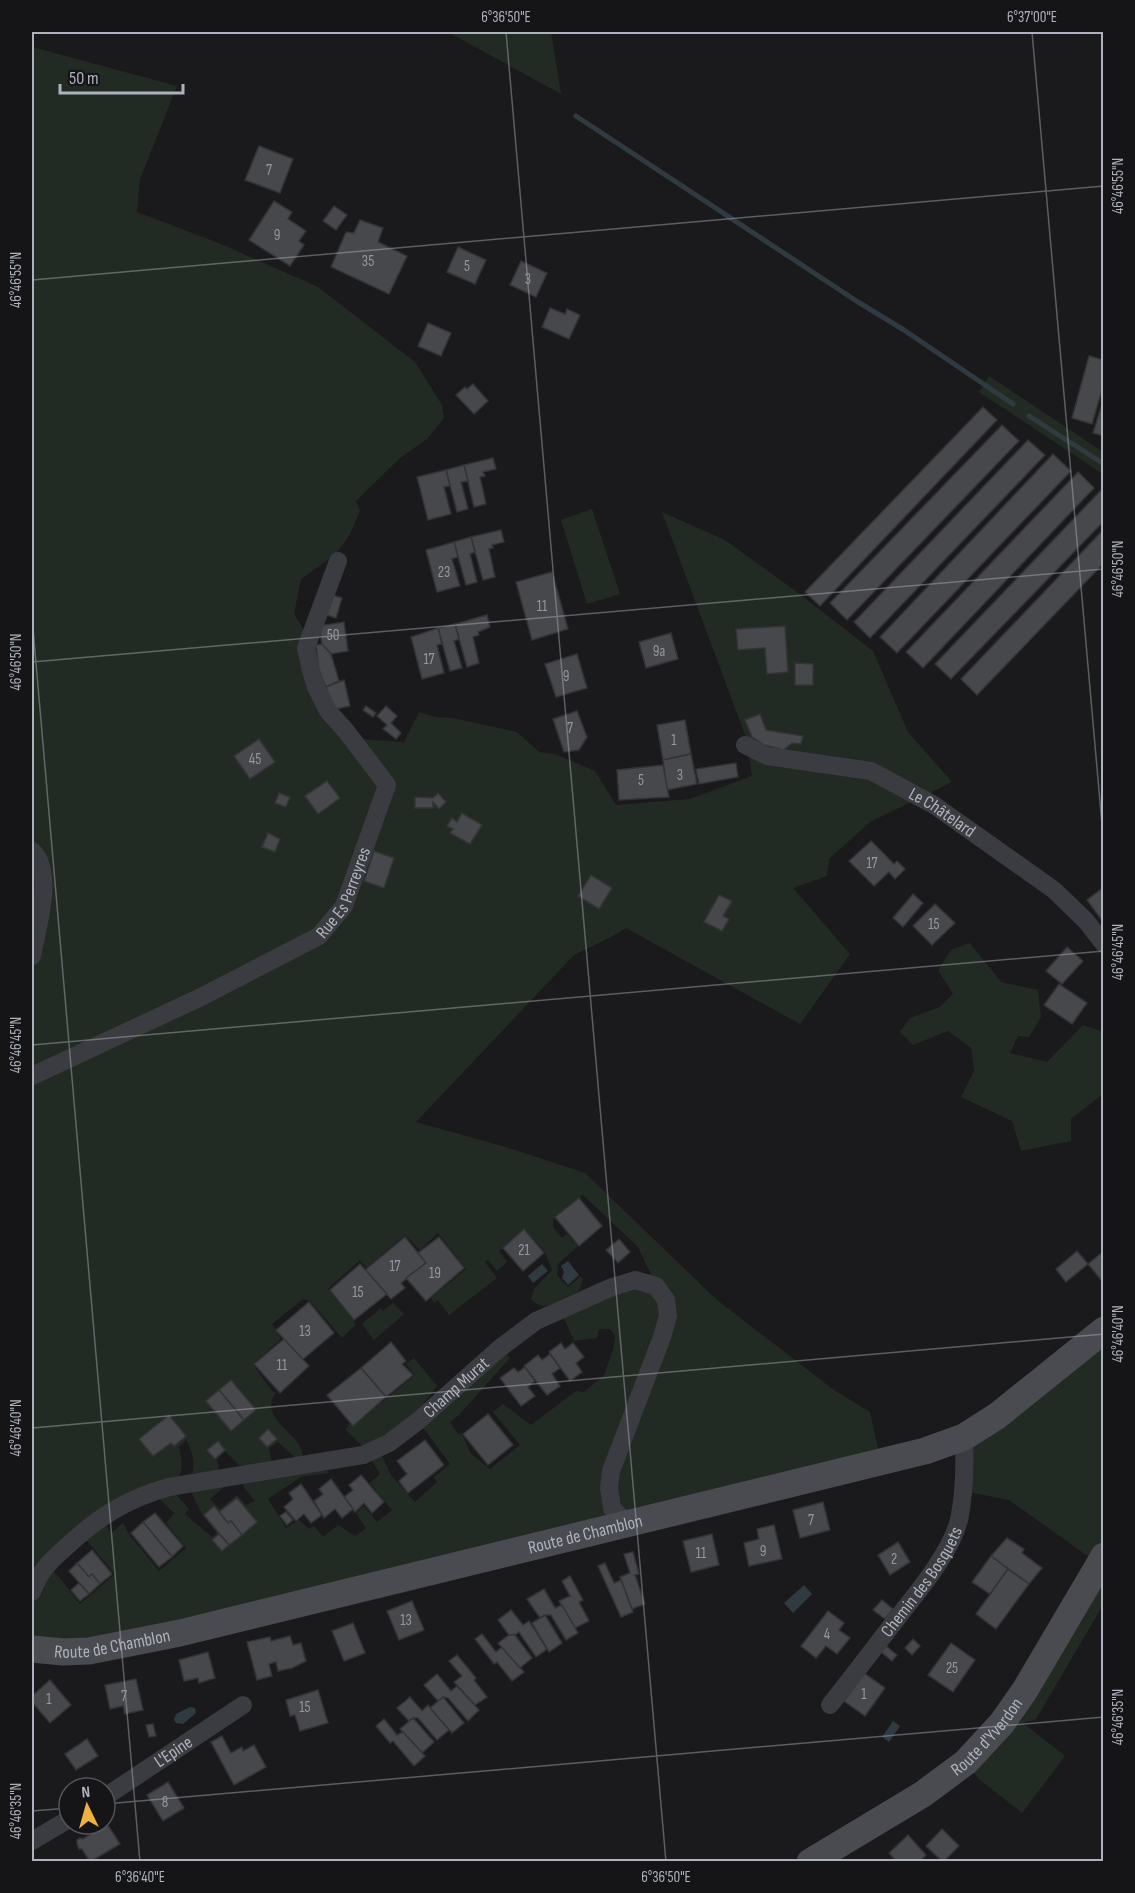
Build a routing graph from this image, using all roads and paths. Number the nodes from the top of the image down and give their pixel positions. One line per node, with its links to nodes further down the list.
1 (338, 561): 6 (street, Rue Es Perreyres)
2 (745, 746): 4 (street, Le Châtelard)
3 (32, 851): 5 (street)
4 (1104, 944)
5 (32, 956)
6 (32, 1076)
7 (1104, 1330): 8 (street, Route de Chamblon)
8 (964, 1437): 9 (street, Route de Chamblon); 13 (street, Chemin des Bosquets)
9 (627, 1524): 11 (street, Champ Murat); 12 (street, Route de Chamblon)
10 (1104, 1556): 18 (street, Route d'Yverdon)
11 (32, 1592)
12 (32, 1649)
13 (830, 1705)
14 (243, 1706): 15 (street, L'Epine)
15 (117, 1789)
16 (57, 1826): 17 (street)
17 (32, 1842)
18 (810, 1862)

